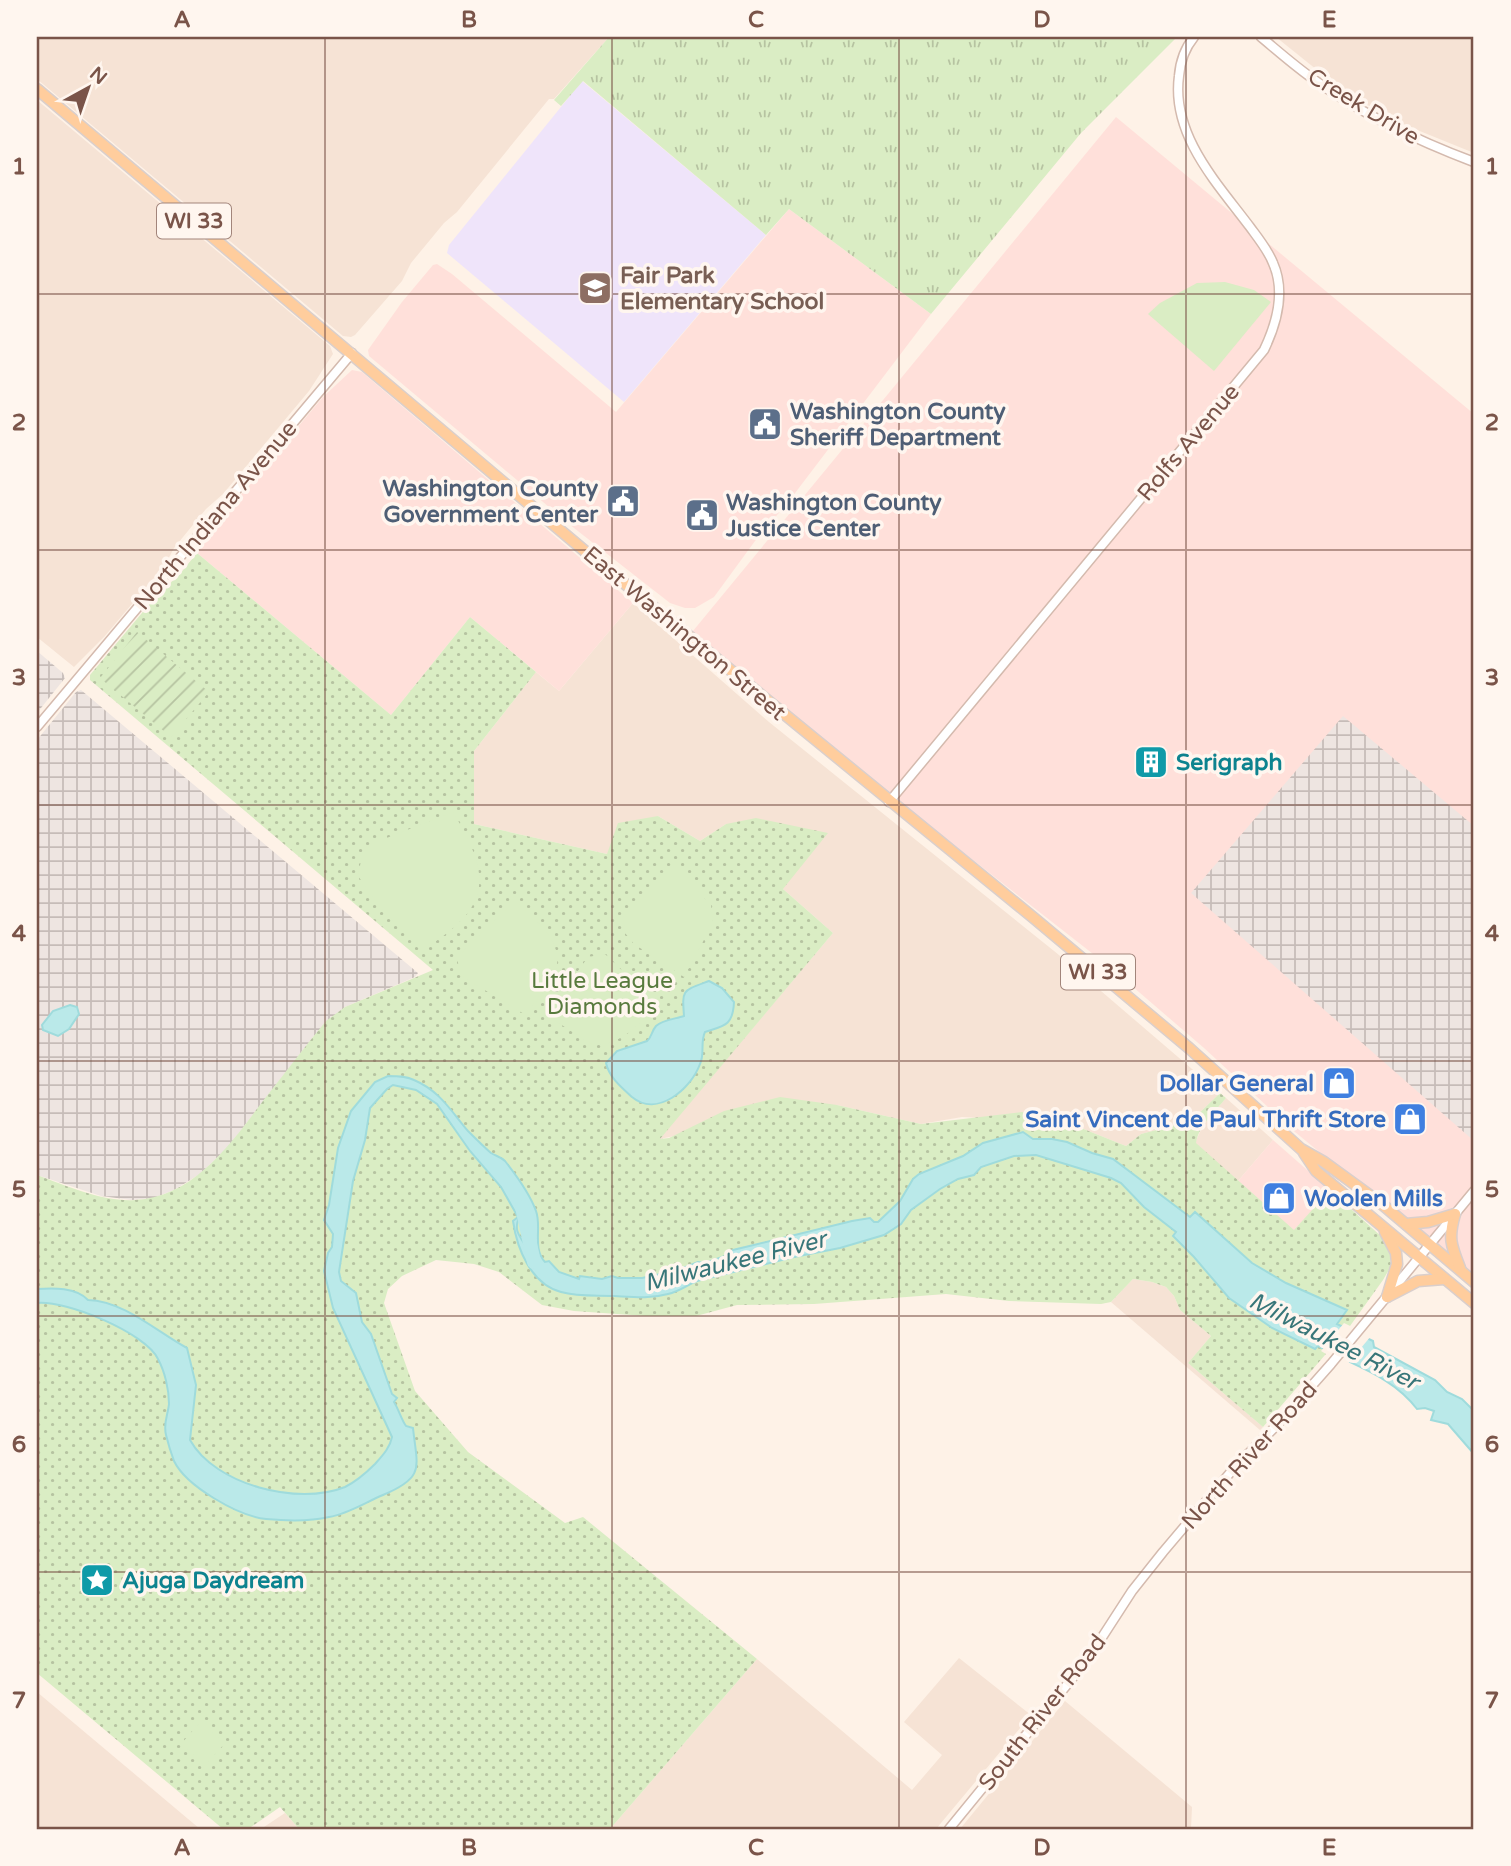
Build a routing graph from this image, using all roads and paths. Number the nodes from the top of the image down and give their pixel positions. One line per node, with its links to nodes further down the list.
1 (1194, 37): 7 (street, Rolfs Avenue)
2 (1261, 37): 4 (street, Creek Drive)
3 (37, 89): 5 (main road, East Washington Street / WI 33)
4 (1474, 162)
5 (352, 353): 6 (street, North Indiana Avenue); 7 (main road, East Washington Street / WI 33)
6 (37, 727)
7 (889, 802): 8 (main road, East Washington Street / WI 33)
8 (1301, 1149): 11 (main road, East Washington Street / WI 33); 12 (main road, East Washington Street / WI 33)
9 (1474, 1191): 10 (street, North River Road)
10 (1455, 1214): 11 (main road); 13 (street, North River Road); 15 (main road)
11 (1406, 1224): 13 (main road, East Washington Street / WI 33)
12 (1384, 1228): 14 (main road, East Washington Street / WI 33); 18 (main road)
13 (1431, 1245): 14 (street, North River Road); 15 (main road, East Washington Street / WI 33)
14 (1420, 1258): 16 (main road, East Washington Street / WI 33); 18 (street, North River Road)
15 (1461, 1271): 17 (main road, East Washington Street / WI 33)
16 (1444, 1279): 18 (main road); 19 (main road, East Washington Street / WI 33)
17 (1474, 1282)
18 (1387, 1297): 20 (street, North River Road)
19 (1474, 1303)
20 (1132, 1591): 21 (street, South River Road)
21 (949, 1829)

